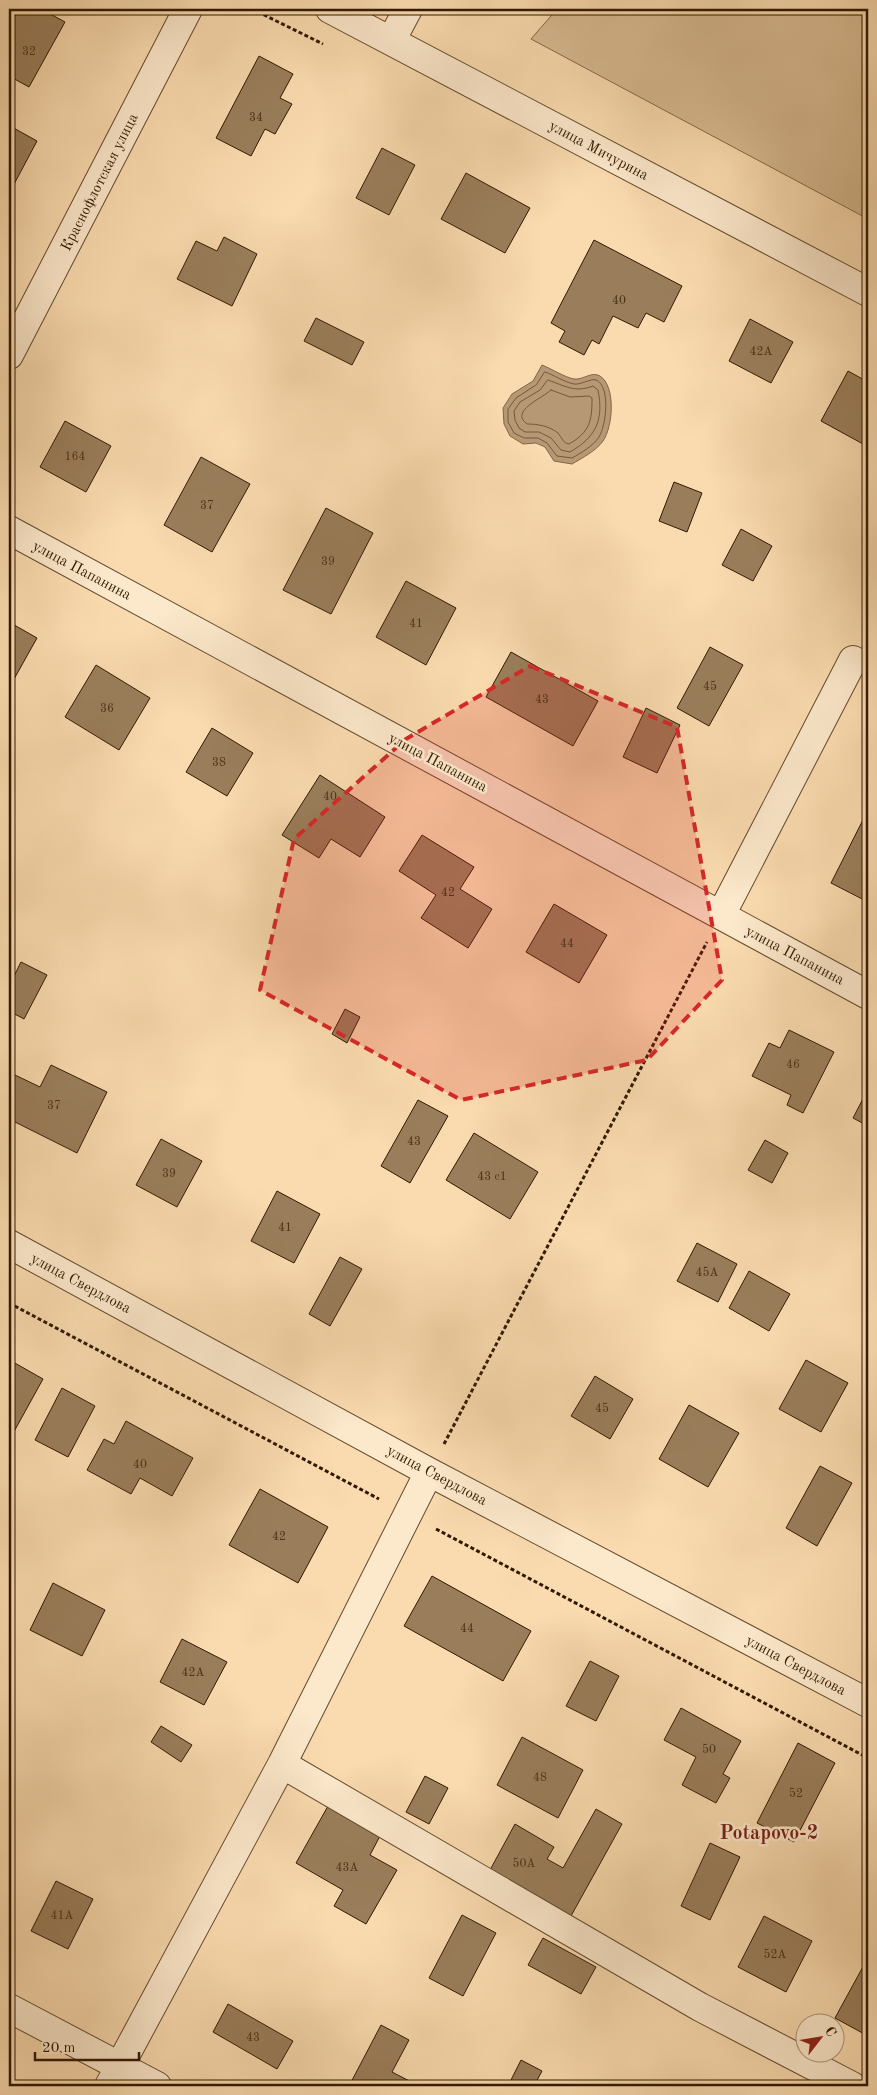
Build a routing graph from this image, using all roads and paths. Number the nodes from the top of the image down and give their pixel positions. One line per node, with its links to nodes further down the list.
1 (188, 9): 6 (street, Краснофлотская улица)
2 (330, 9): 4 (street, улица Мичурина)
3 (408, 9): 4 (street)
4 (391, 41): 5 (street, улица Мичурина)
5 (868, 292)
6 (9, 355)
7 (9, 530): 9 (street, улица Папанина)
8 (853, 660): 9 (street)
9 (721, 915): 10 (street, улица Папанина); 13 (path)
10 (868, 994)
11 (9, 1244): 13 (street, улица Свердлова)
12 (9, 1303): 14 (path)
13 (429, 1472): 14 (street); 15 (street, улица Свердлова)
14 (408, 1514): 16 (path); 17 (street)
15 (868, 1703)
16 (868, 1758)
17 (282, 1764): 19 (street); 21 (street)
18 (9, 2008): 19 (street)
19 (115, 2076): 20 (street)
20 (157, 2086)
21 (852, 2086)

